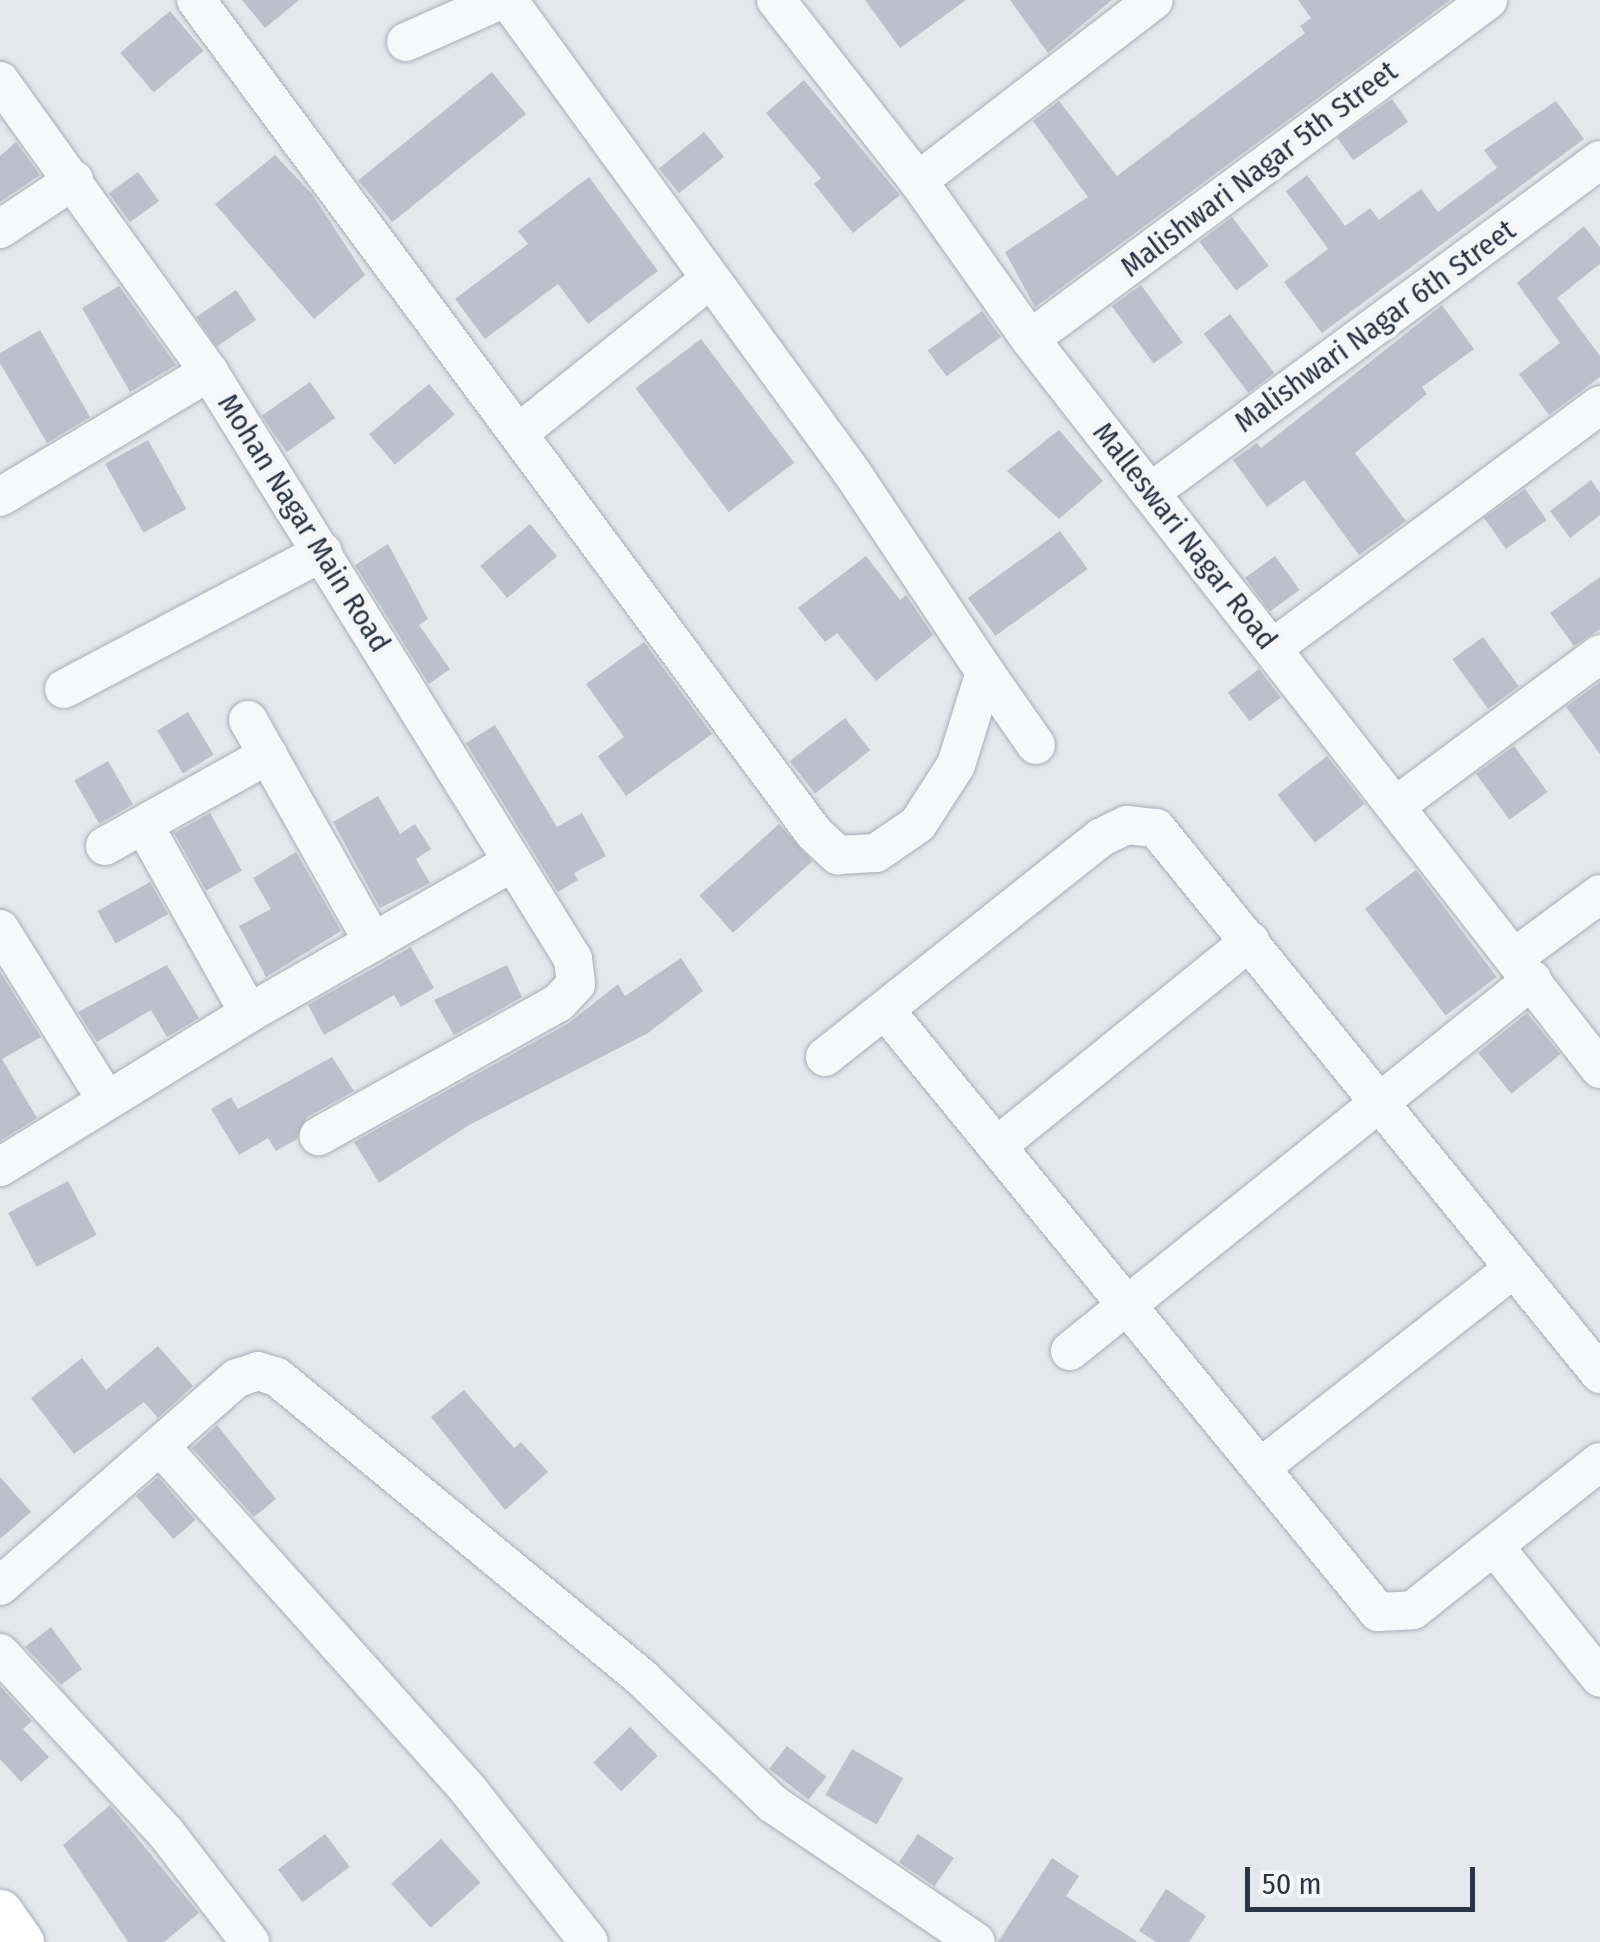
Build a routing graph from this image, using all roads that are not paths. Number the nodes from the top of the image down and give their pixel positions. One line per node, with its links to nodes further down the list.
1 (196, 0): 16 (street)
2 (504, 0): 6 (street); 12 (street)
3 (1154, 0): 10 (street)
4 (1488, 0): 13 (street, Malishwari Nagar 5th Street)
5 (796, 7): 10 (street, Malleswari Nagar Road)
6 (406, 42)
7 (0, 81): 9 (street, Mohan Nagar Main Road)
8 (1600, 160): 17 (street, Malishwari Nagar 6th Street)
9 (74, 180): 11 (street); 14 (street, Mohan Nagar Main Road)
10 (918, 181): 13 (street, Malleswari Nagar Road)
11 (0, 229)
12 (709, 280): 16 (street); 22 (street)
13 (1030, 339): 17 (street, Malleswari Nagar Road)
14 (209, 372): 18 (street); 19 (street, Mohan Nagar Main Road)
15 (1600, 405): 20 (street)
16 (520, 432): 22 (street)
17 (1151, 492): 20 (street, Malleswari Nagar Road)
18 (0, 497)
19 (323, 552): 23 (street); 30 (street, Mohan Nagar Main Road)
20 (1273, 648): 27 (street, Malleswari Nagar Road)
21 (1600, 654): 27 (street)
22 (985, 672): 25 (street)
23 (64, 689)
24 (248, 720): 26 (street)
25 (1036, 745)
26 (268, 755): 28 (street); 34 (street)
27 (1397, 805): 35 (street, Malleswari Nagar Road)
28 (145, 826): 29 (street); 37 (street)
29 (105, 846)
30 (513, 862): 34 (street); 42 (street, Mohan Nagar Main Road)
31 (1600, 894): 35 (street)
32 (1, 925): 40 (street)
33 (1250, 941): 36 (street); 41 (street); 43 (street)
34 (374, 942): 37 (street)
35 (1523, 968): 39 (street, Malleswari Nagar Road); 41 (street)
36 (885, 1010): 38 (street); 43 (street)
37 (248, 1013): 40 (street)
38 (825, 1056)
39 (1600, 1069)
40 (106, 1099): 44 (street)
41 (1380, 1103): 45 (street); 46 (street)
42 (319, 1136)
43 (997, 1146): 46 (street)
44 (0, 1167)
45 (1514, 1268): 48 (street); 51 (street)
46 (1127, 1305): 47 (street); 51 (street)
47 (1070, 1350)
48 (1600, 1374)
49 (160, 1446): 53 (street); 59 (street); 60 (street)
50 (1600, 1462): 52 (street)
51 (1260, 1468): 52 (street)
52 (1494, 1546): 55 (street)
53 (0, 1586)
54 (0, 1653): 58 (street)
55 (1600, 1678)
56 (0, 1912): 57 (main road)
57 (22, 1942)
58 (250, 1942)
59 (589, 1942)
60 (976, 1942)

